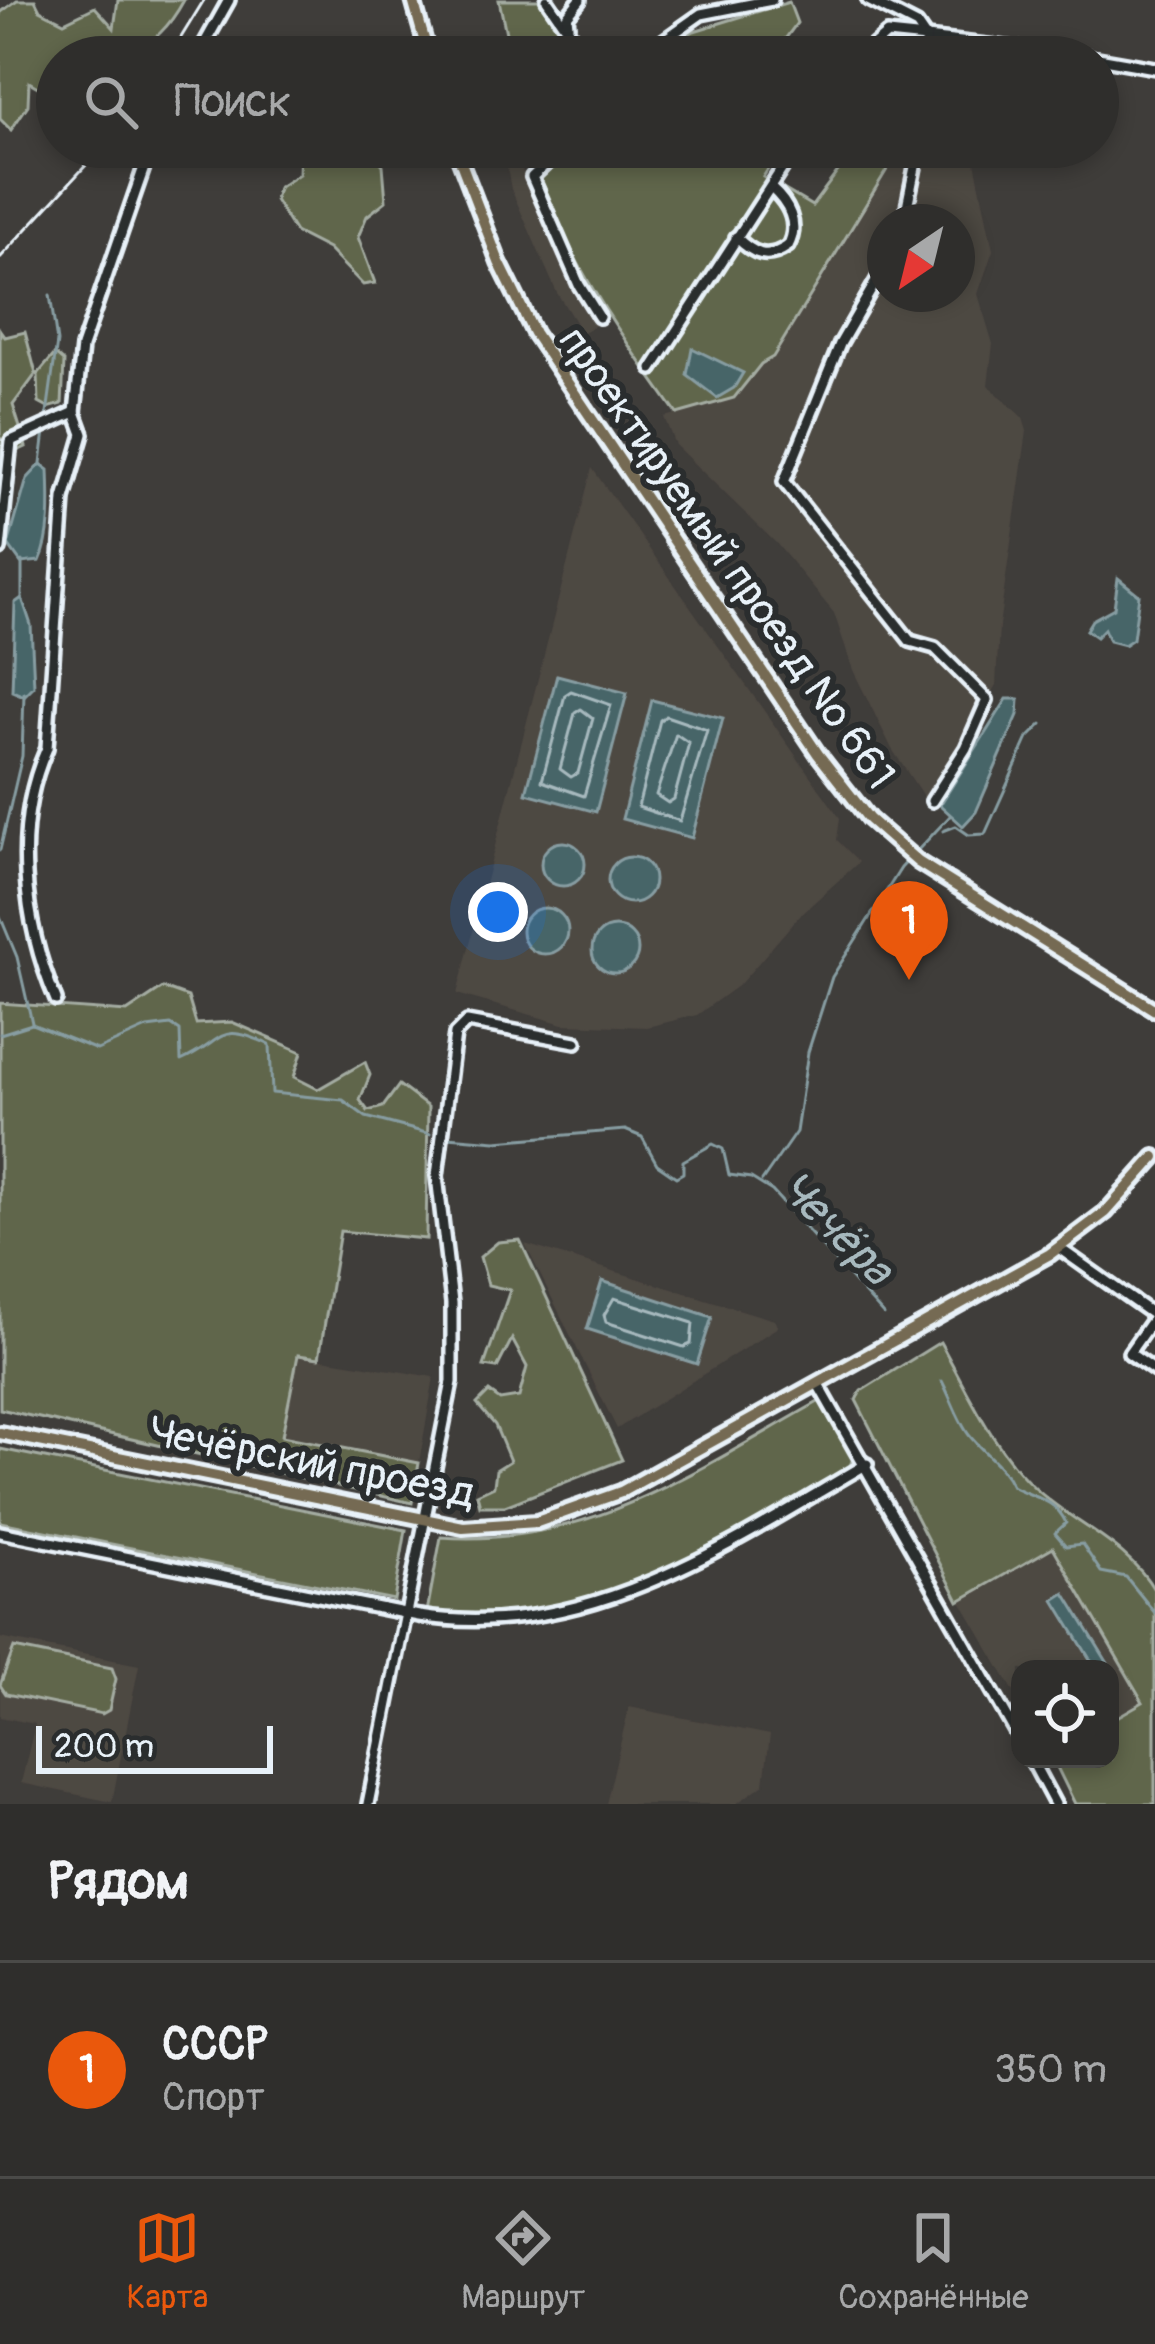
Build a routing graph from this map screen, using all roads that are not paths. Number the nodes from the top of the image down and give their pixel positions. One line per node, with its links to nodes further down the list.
1 (229, 0): 8 (street)
2 (413, 0): 9 (main road)
3 (548, 0): 7 (street)
4 (580, 0): 7 (street)
5 (772, 0): 11 (street)
6 (868, 0): 12 (street)
7 (568, 28): 10 (street)
8 (209, 36)
9 (423, 36)
10 (573, 36)
11 (670, 36)
12 (924, 36)
13 (1119, 62): 14 (street)
14 (1155, 68)
15 (144, 168): 26 (street)
16 (462, 168): 30 (main road, проектируемый проезд № 661)
17 (542, 168): 24 (street)
18 (783, 168): 20 (street)
19 (915, 168): 21 (street)
20 (770, 188): 22 (street); 22 (street)
21 (908, 204)
22 (736, 237): 25 (street)
23 (867, 297): 28 (street)
24 (599, 317)
25 (652, 369)
26 (75, 412): 27 (street); 29 (street)
27 (0, 549)
28 (932, 801)
29 (56, 1000)
30 (1155, 1010)
31 (576, 1042): 39 (street)
32 (1155, 1157): 33 (main road, Чечёрский проезд)
33 (1059, 1249): 34 (street); 36 (main road, Чечёрский проезд)
34 (1155, 1316): 35 (street)
35 (1155, 1371)
36 (818, 1384): 38 (street); 39 (main road, Чечёрский проезд)
37 (0, 1433): 39 (main road, Чечёрский проезд)
38 (867, 1464): 41 (street); 42 (street)
39 (424, 1520): 41 (street)
40 (0, 1532): 41 (street)
41 (406, 1613): 44 (street)
42 (1011, 1724)
43 (1036, 1768): 45 (street)
44 (368, 1804)
45 (1055, 1804)

